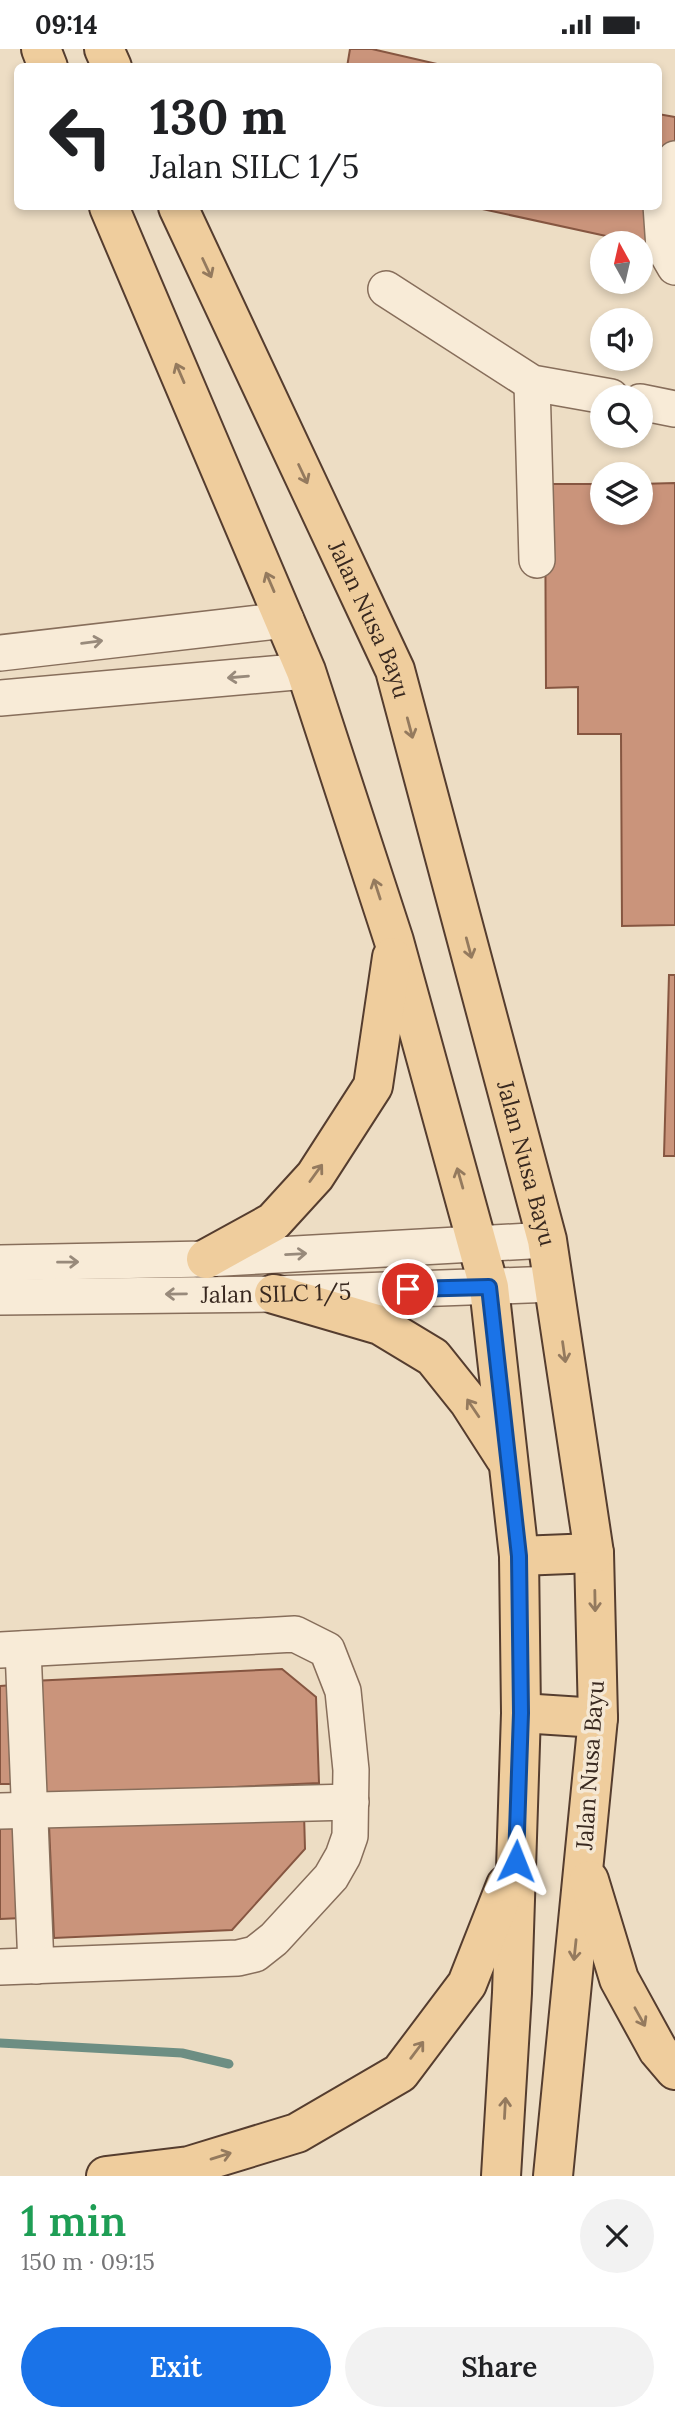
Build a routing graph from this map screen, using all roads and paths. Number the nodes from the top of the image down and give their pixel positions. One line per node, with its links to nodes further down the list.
1 (675, 159): 2 (street)
2 (662, 202)
3 (109, 210): 13 (main road, one-way to 3)
4 (179, 210): 20 (main road, Jalan Nusa Bayu, one-way to 20)
5 (661, 210): 6 (street)
6 (675, 267)
7 (386, 289): 8 (street)
8 (532, 383): 9 (street); 12 (street)
9 (590, 393)
10 (653, 405): 11 (street)
11 (675, 409)
12 (537, 561)
13 (286, 619): 14 (street, one-way to 13); 16 (main road)
14 (53, 647): 15 (street); 17 (street)
15 (0, 653)
16 (306, 671): 17 (street, one-way to 17); 19 (main road, one-way to 16)
17 (60, 692): 18 (street)
18 (0, 698)
19 (394, 941): 21 (main road, one-way to 19); 22 (main road, one-way to 19)
20 (547, 1240): 21 (street, Jalan SILC 1/5); 24 (main road, Jalan Nusa Bayu)
21 (479, 1244): 22 (street, Jalan SILC 1/5, one-way to 21); 25 (main road)
22 (206, 1259): 23 (street, Jalan SILC 1/5, one-way to 22)
23 (0, 1263)
24 (554, 1284): 25 (street, Jalan SILC 1/5); 29 (main road, Jalan Nusa Bayu, one-way to 29)
25 (489, 1287): 26 (street, Jalan SILC 1/5); 28 (main road)
26 (274, 1294): 27 (street, Jalan SILC 1/5, one-way to 27); 28 (main road, one-way to 26)
27 (0, 1297)
28 (510, 1465): 30 (main road)
29 (594, 1553): 30 (main road); 33 (main road, Jalan Nusa Bayu, one-way to 33)
30 (519, 1556): 32 (main road)
31 (12, 1650): 34 (street); 35 (street)
32 (521, 1713): 33 (main road); 36 (main road)
33 (597, 1719): 37 (main road, Jalan Nusa Bayu)
34 (351, 1802): 35 (street); 38 (street)
35 (15, 1810): 38 (street)
36 (516, 1861): 41 (main road, one-way to 36); 42 (main road, one-way to 36)
37 (584, 1861): 40 (main road, one-way to 40); 43 (main road, Jalan Nusa Bayu, one-way to 43)
38 (36, 1966): 39 (street)
39 (0, 1967)
40 (675, 2070)
41 (106, 2176)
42 (501, 2176)
43 (553, 2176)

